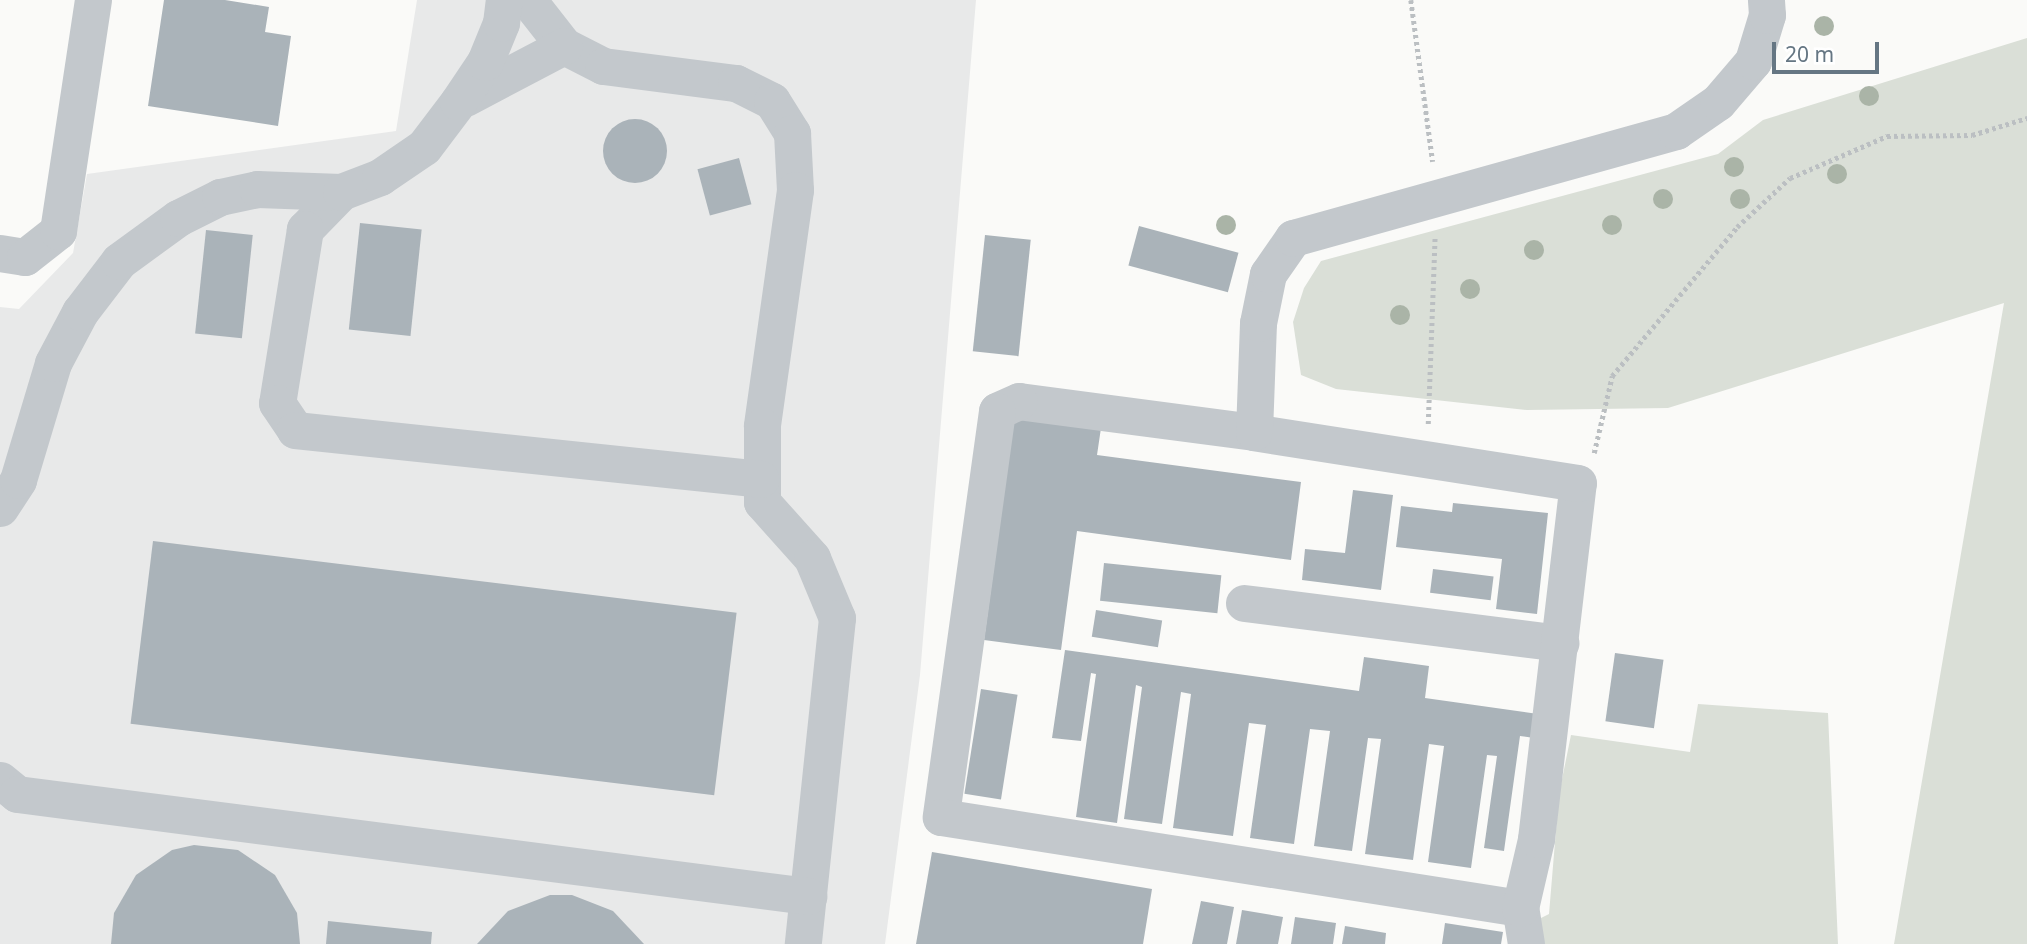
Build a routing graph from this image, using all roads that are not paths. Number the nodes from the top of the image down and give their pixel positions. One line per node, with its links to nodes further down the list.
1 (93, 0): 8 (lane)
2 (504, 0): 6 (lane)
3 (528, 0): 5 (lane)
4 (1766, 0): 9 (lane)
5 (564, 46): 6 (lane); 10 (lane)
6 (458, 102): 7 (lane)
7 (341, 192): 10 (lane); 11 (lane)
8 (0, 253)
9 (1254, 432): 13 (lane); 16 (lane)
10 (760, 479): 15 (lane)
11 (0, 508)
12 (1244, 603): 13 (lane)
13 (1560, 643): 16 (lane)
14 (0, 780): 15 (lane)
15 (808, 896): 17 (lane)
16 (1520, 908): 18 (lane)
17 (803, 944)
18 (1526, 944)

